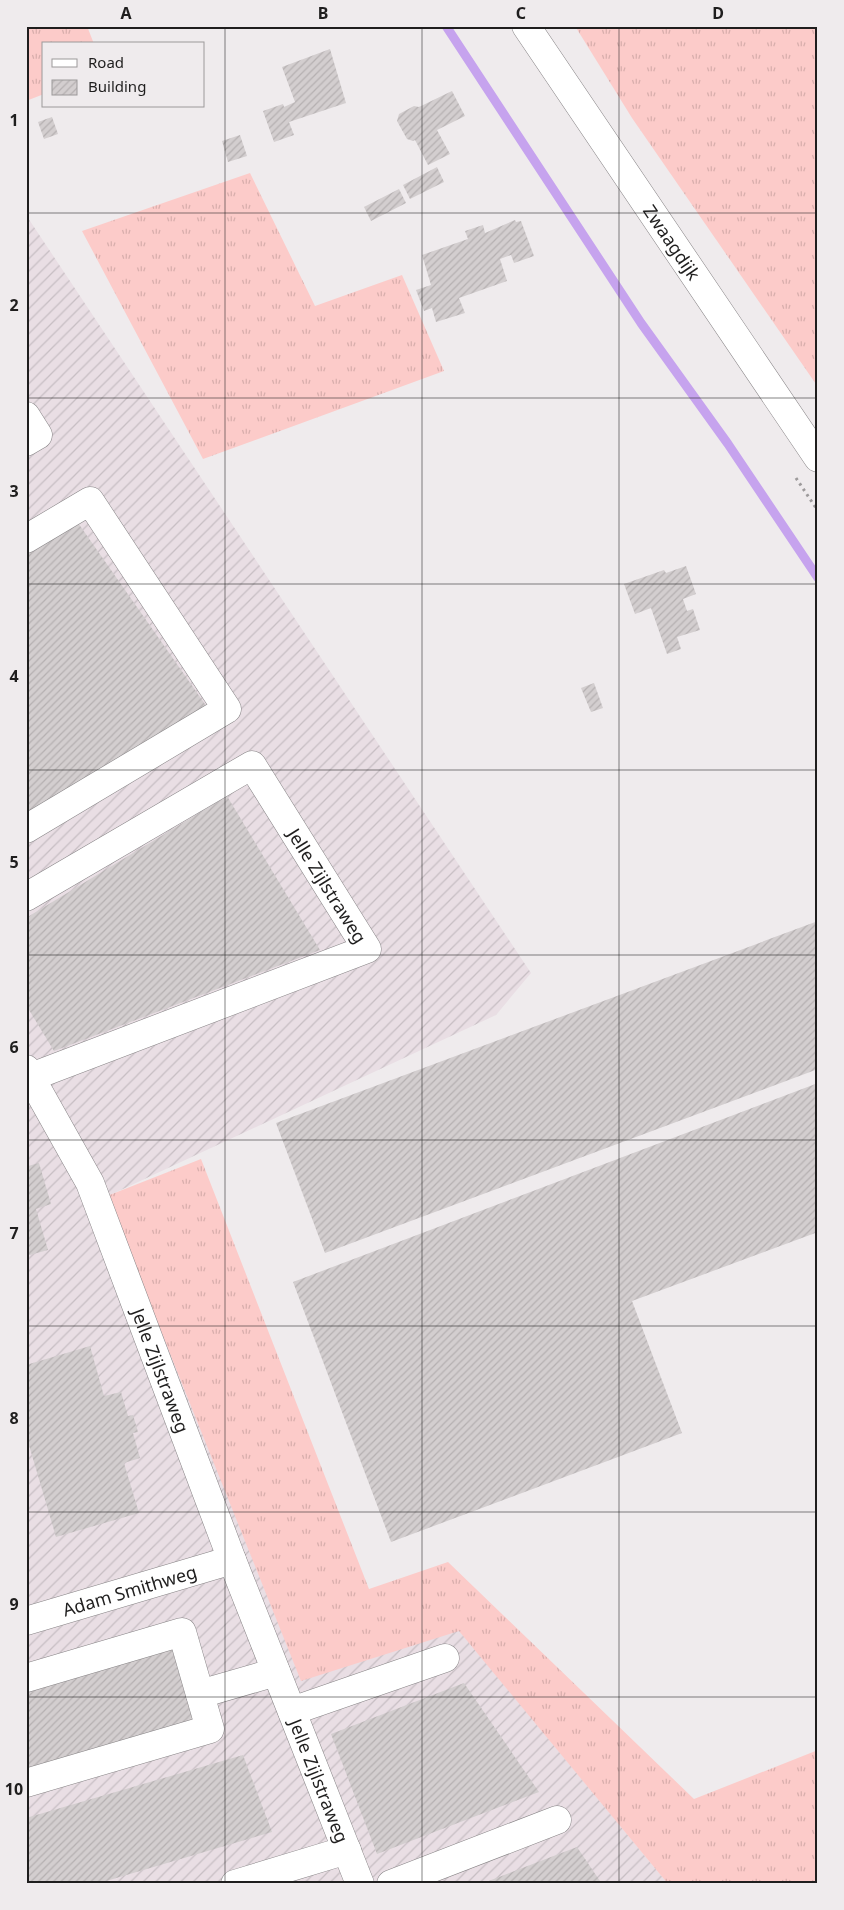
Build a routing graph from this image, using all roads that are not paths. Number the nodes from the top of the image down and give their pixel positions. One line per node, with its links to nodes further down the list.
1 (526, 26): 4 (street, Zwaagdijk)
2 (26, 416): 3 (street)
3 (26, 442)
4 (818, 458)
5 (26, 539): 6 (street)
6 (26, 829)
7 (26, 897): 8 (street, Jelle Zijlstraweg)
8 (29, 1073): 9 (street, Jelle Zijlstraweg)
9 (232, 1560): 10 (street, Adam Smithweg); 12 (street, Jelle Zijlstraweg)
10 (26, 1621)
11 (445, 1658): 15 (street, Jelle Zijlstraweg)
12 (276, 1672): 14 (street); 15 (street, Jelle Zijlstraweg)
13 (26, 1678): 14 (street)
14 (200, 1694): 16 (street)
15 (292, 1711): 18 (street, Jelle Zijlstraweg)
16 (26, 1783)
17 (556, 1820): 21 (street)
18 (347, 1850): 19 (street, Jelle Zijlstraweg); 20 (street, Jelle Zijlstraweg)
19 (235, 1884)
20 (360, 1884)
21 (391, 1884)

